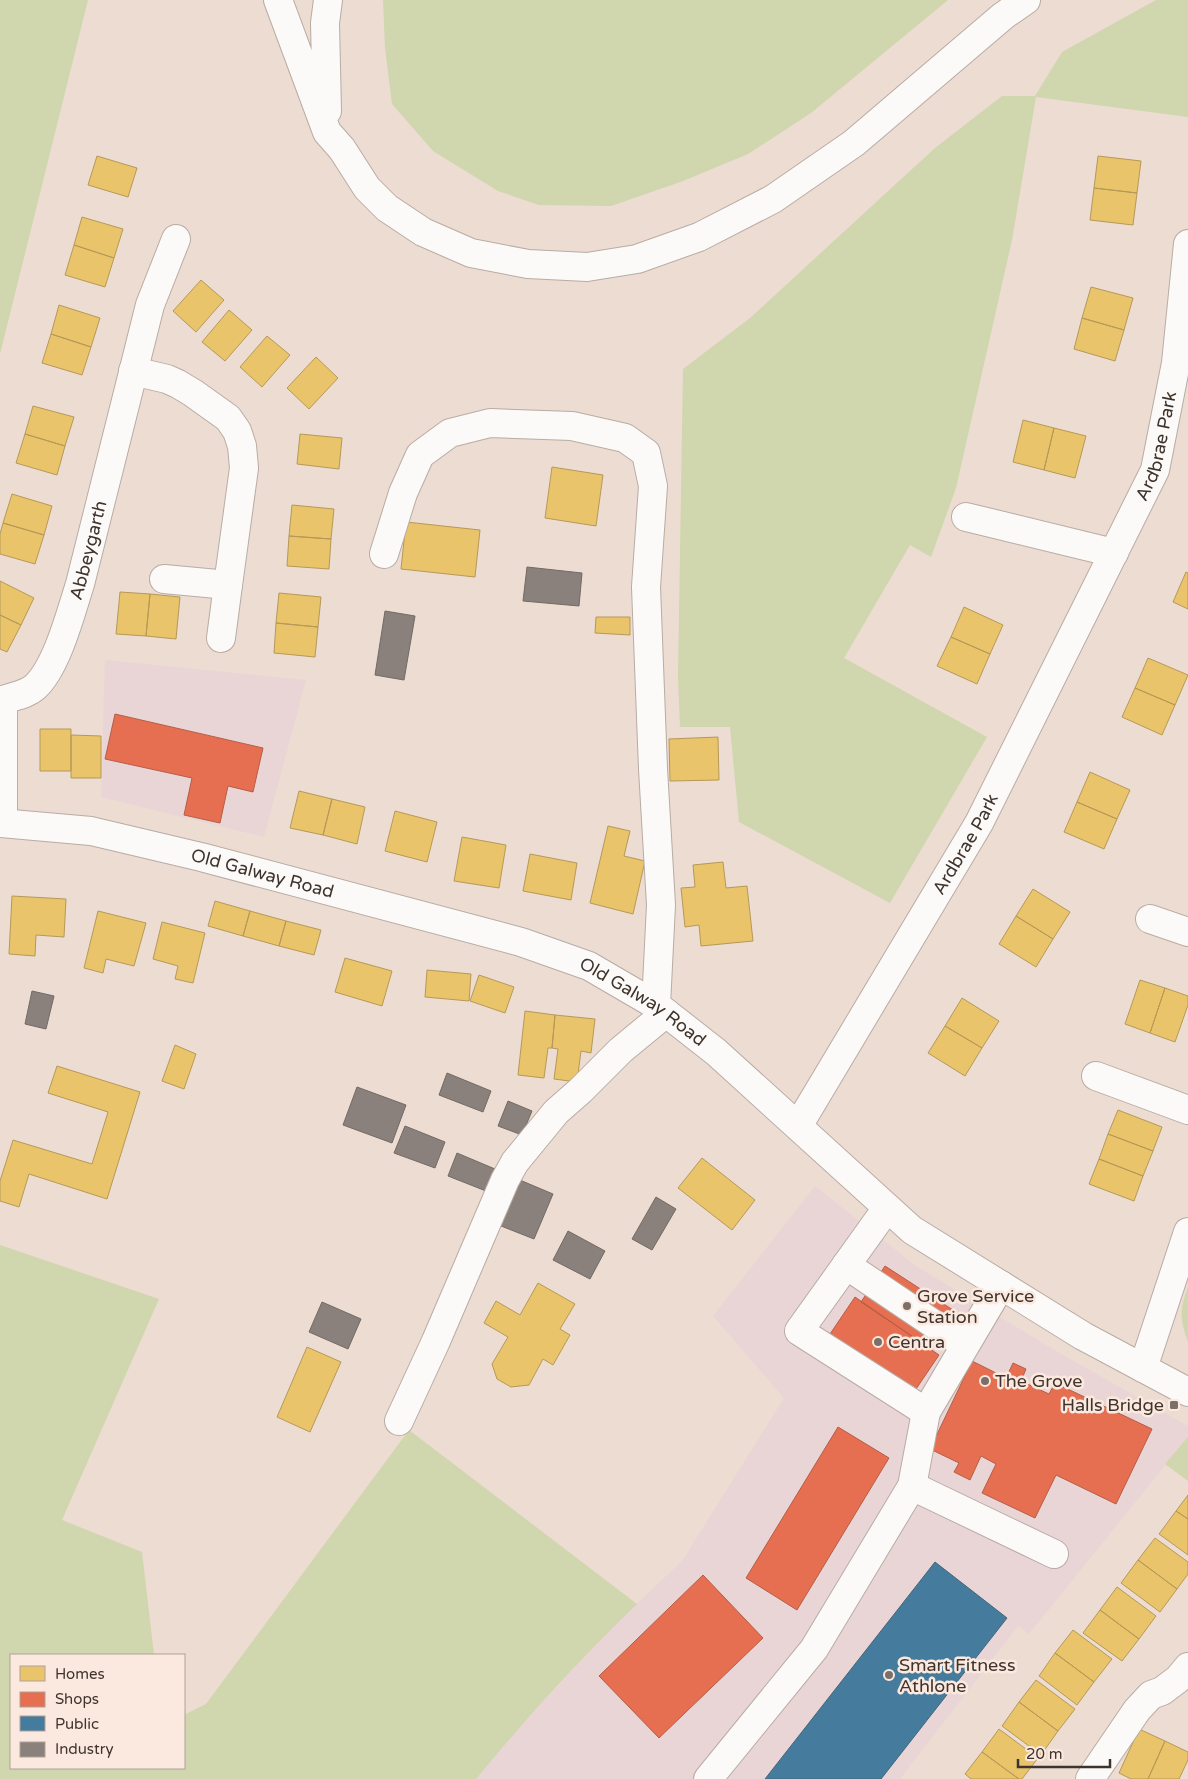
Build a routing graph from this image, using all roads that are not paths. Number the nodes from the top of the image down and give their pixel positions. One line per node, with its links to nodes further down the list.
1 (278, 0): 4 (main road)
2 (328, 0): 4 (main road)
3 (1026, 0): 4 (main road)
4 (327, 132)
5 (176, 239): 7 (main road, Abbeygarth)
6 (1188, 244): 9 (main road, Ardbrae Park)
7 (133, 371): 12 (main road); 14 (main road, Abbeygarth)
8 (966, 517): 9 (main road)
9 (1114, 553): 21 (main road, Ardbrae Park)
10 (384, 554): 18 (main road)
11 (164, 579): 12 (main road)
12 (228, 585): 13 (main road)
13 (221, 638)
14 (1, 699): 15 (main road, Abbeygarth)
15 (2, 823): 18 (main road, Old Galway Road)
16 (1150, 919): 17 (main road)
17 (1188, 932)
18 (661, 1009): 21 (main road, Old Galway Road); 30 (main road)
19 (1096, 1076): 20 (main road)
20 (1188, 1110)
21 (798, 1126): 22 (main road, Old Galway Road)
22 (887, 1208): 24 (main road); 25 (main road, Old Galway Road)
23 (1188, 1232): 27 (main road)
24 (846, 1265): 26 (main road); 29 (main road)
25 (1001, 1285): 26 (main road); 27 (main road, Old Galway Road)
26 (965, 1345): 29 (main road)
27 (1143, 1368): 28 (main road, Old Galway Road)
28 (1188, 1392)
29 (926, 1412): 31 (main road)
30 (399, 1421)
31 (912, 1486): 32 (main road); 34 (main road)
32 (1054, 1554)
33 (1186, 1673): 35 (main road)
34 (708, 1779)
35 (1090, 1779)

